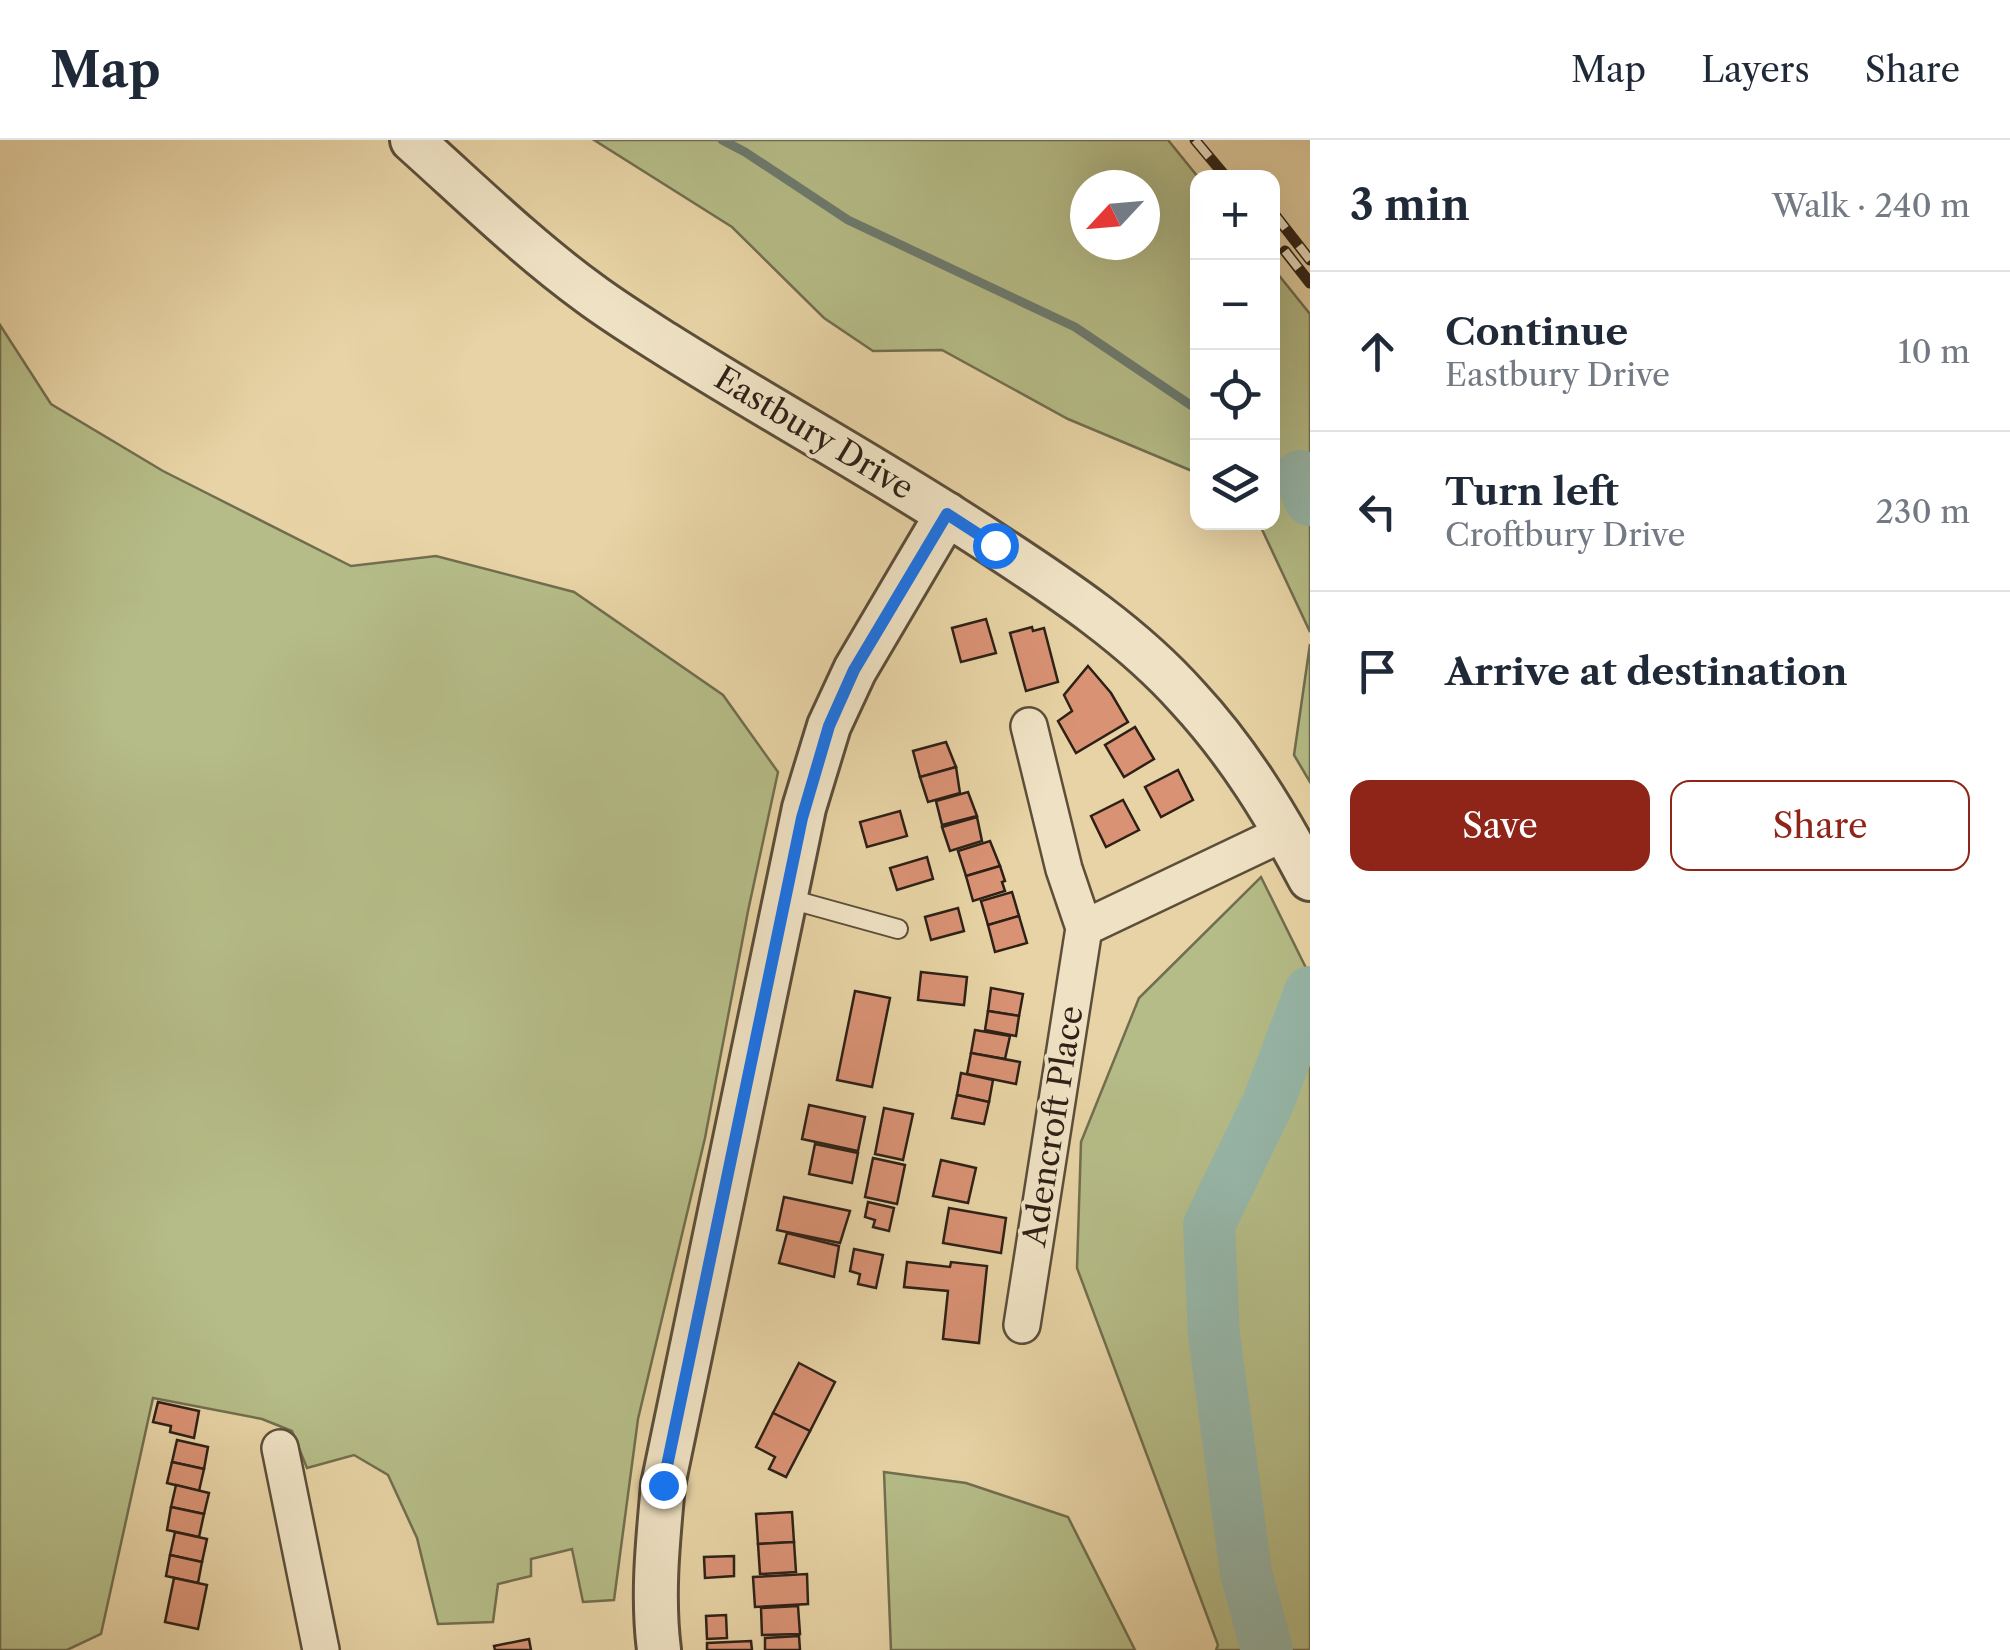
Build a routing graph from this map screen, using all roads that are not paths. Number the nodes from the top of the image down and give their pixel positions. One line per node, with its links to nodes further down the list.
1 (412, 140): 2 (street, Eastbury Drive)
2 (947, 514): 4 (street, Eastbury Drive); 6 (street)
3 (1029, 726): 7 (street, Adencroft Place)
4 (1286, 832): 5 (street, Eastbury Drive); 7 (street)
5 (1310, 879)
6 (786, 898): 8 (lane); 12 (street)
7 (1084, 928): 9 (street, Adencroft Place)
8 (898, 929)
9 (1022, 1325)
10 (280, 1448): 11 (street)
11 (321, 1650)
12 (660, 1650)

